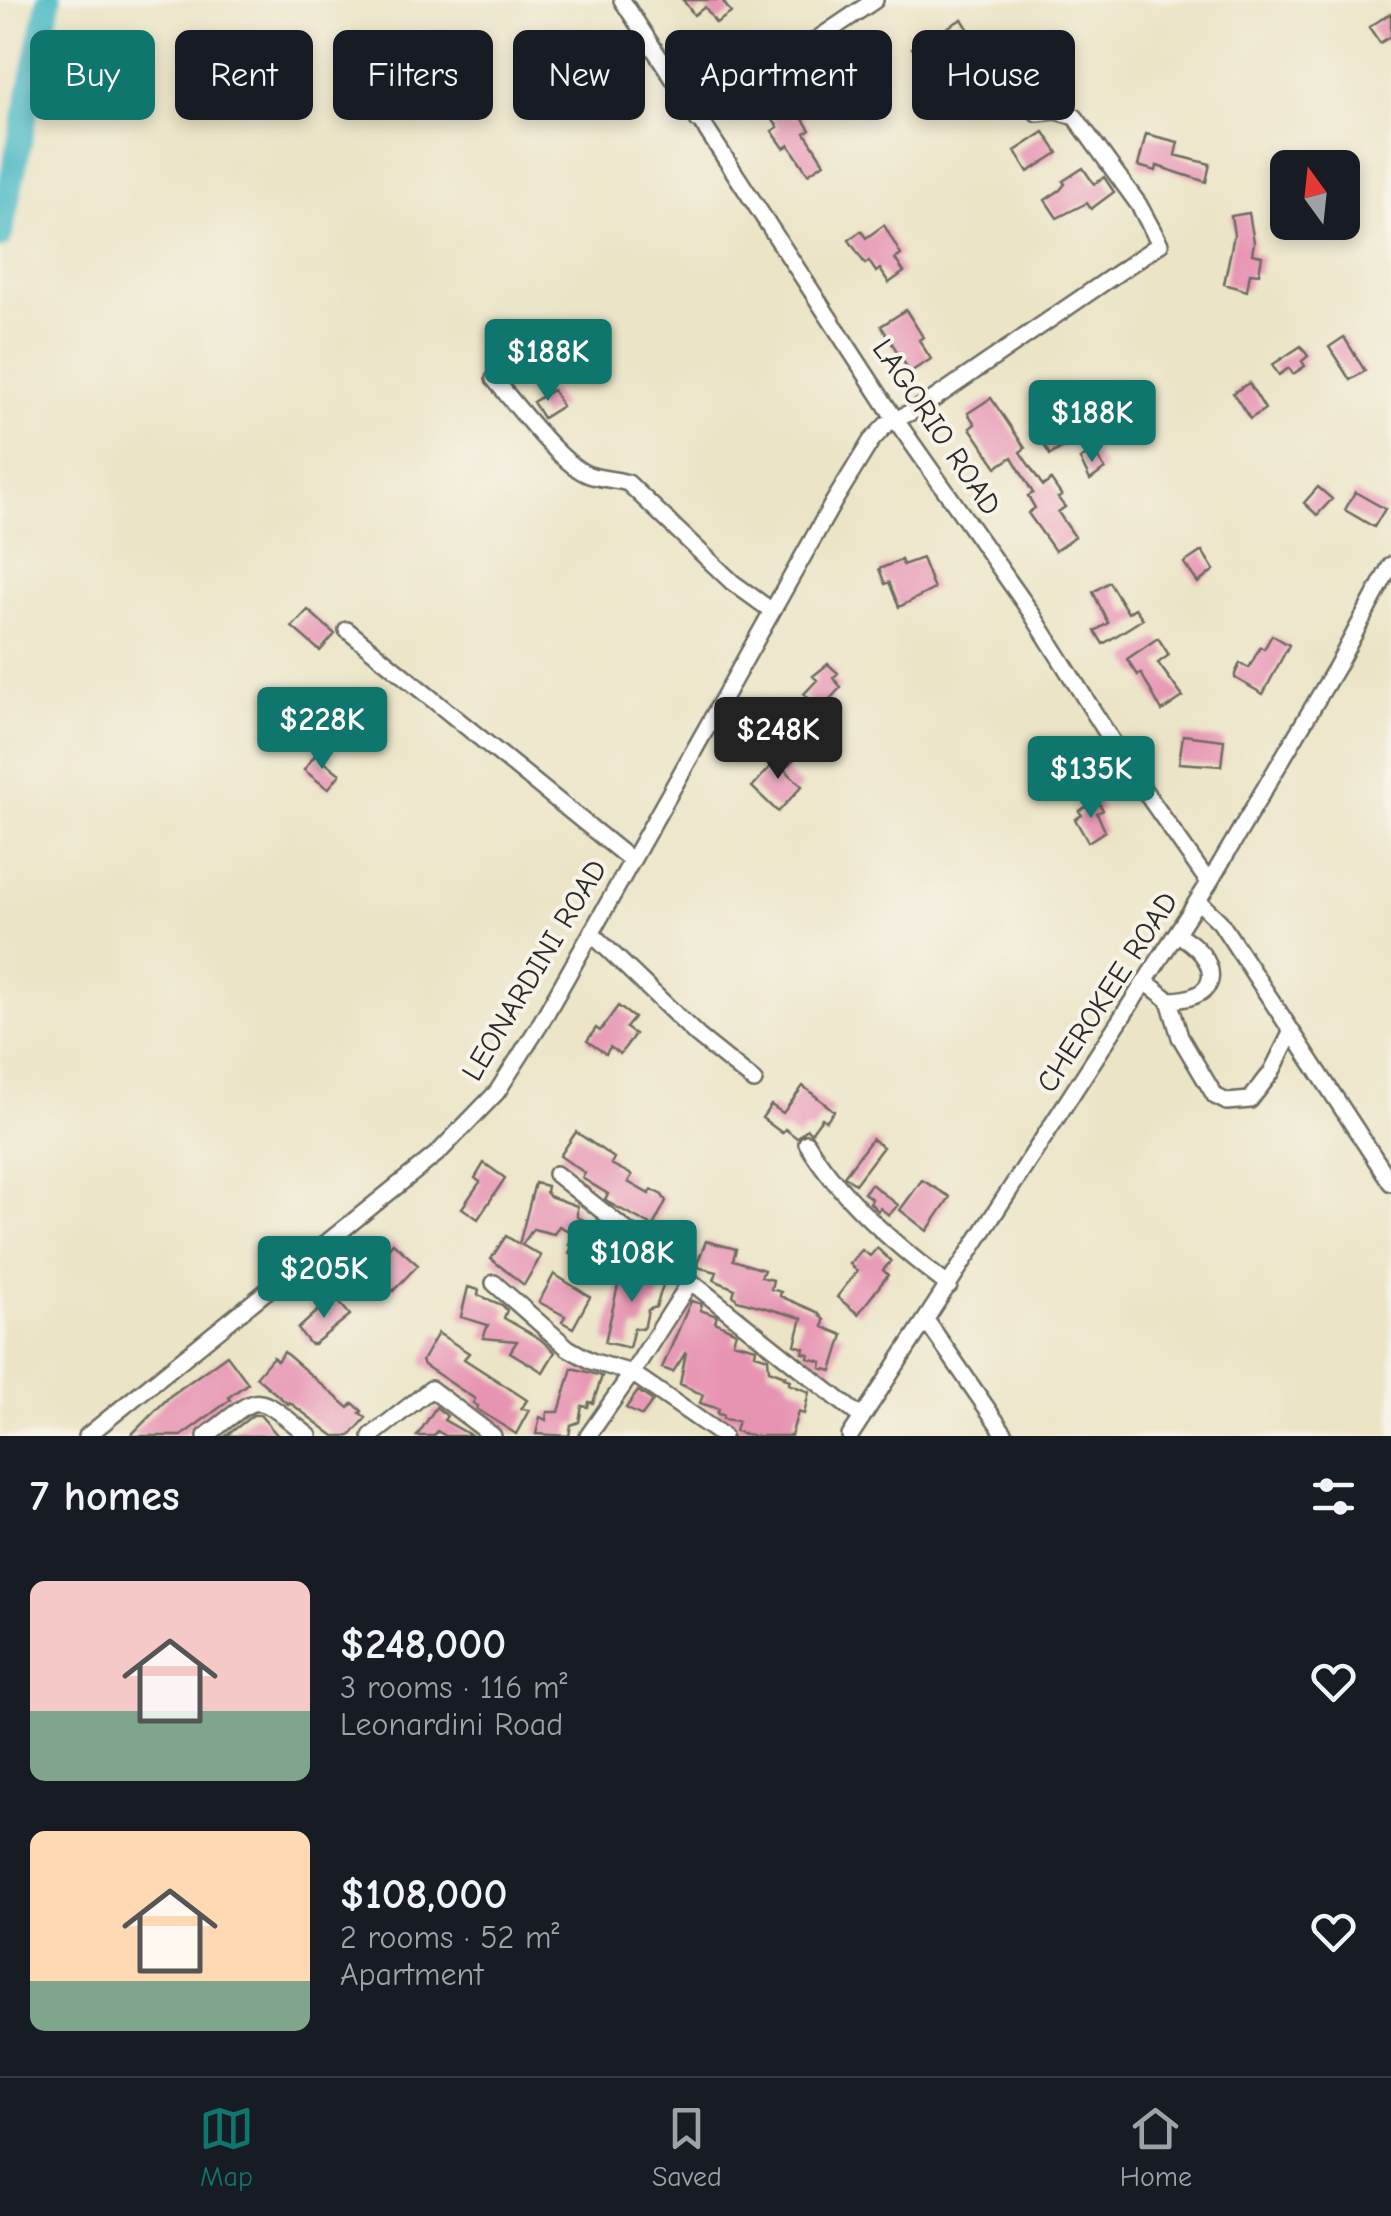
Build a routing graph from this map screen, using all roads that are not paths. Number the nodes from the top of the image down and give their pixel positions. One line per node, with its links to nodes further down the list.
1 (622, 0): 4 (street, LAGORIO ROAD)
2 (874, 0): 3 (street)
3 (830, 30)
4 (665, 68)
5 (1075, 118): 8 (street, LEONARDINI ROAD)
6 (698, 120): 8 (street, LAGORIO ROAD)
7 (494, 379): 10 (street)
8 (895, 420): 10 (street, LEONARDINI ROAD); 13 (street, LAGORIO ROAD)
9 (1391, 564): 13 (street, CHEROKEE ROAD)
10 (772, 611): 12 (street, LEONARDINI ROAD)
11 (348, 630): 12 (street)
12 (632, 860): 15 (street, LEONARDINI ROAD)
13 (1209, 884): 14 (street, CHEROKEE ROAD)
14 (1198, 901): 16 (street, CHEROKEE ROAD); 19 (street)
15 (591, 933): 20 (street); 30 (street, LEONARDINI ROAD)
16 (1177, 934): 17 (street, CHEROKEE ROAD); 18 (street)
17 (1147, 983): 18 (street); 26 (street, CHEROKEE ROAD)
18 (1170, 1000): 19 (street)
19 (1292, 1031): 23 (street)
20 (754, 1081)
21 (807, 1143): 26 (street)
22 (556, 1174): 25 (street)
23 (1391, 1183)
24 (494, 1282): 28 (street)
25 (690, 1282): 28 (street); 29 (street)
26 (949, 1286): 27 (street, CHEROKEE ROAD)
27 (926, 1320): 29 (street, CHEROKEE ROAD); 38 (street)
28 (632, 1374): 35 (street); 36 (street)
29 (862, 1418): 37 (street, CHEROKEE ROAD)
30 (86, 1436)
31 (206, 1436): 32 (street)
32 (308, 1436)
33 (371, 1436): 34 (street)
34 (493, 1436)
35 (588, 1436)
36 (722, 1436)
37 (850, 1436)
38 (1006, 1436)

